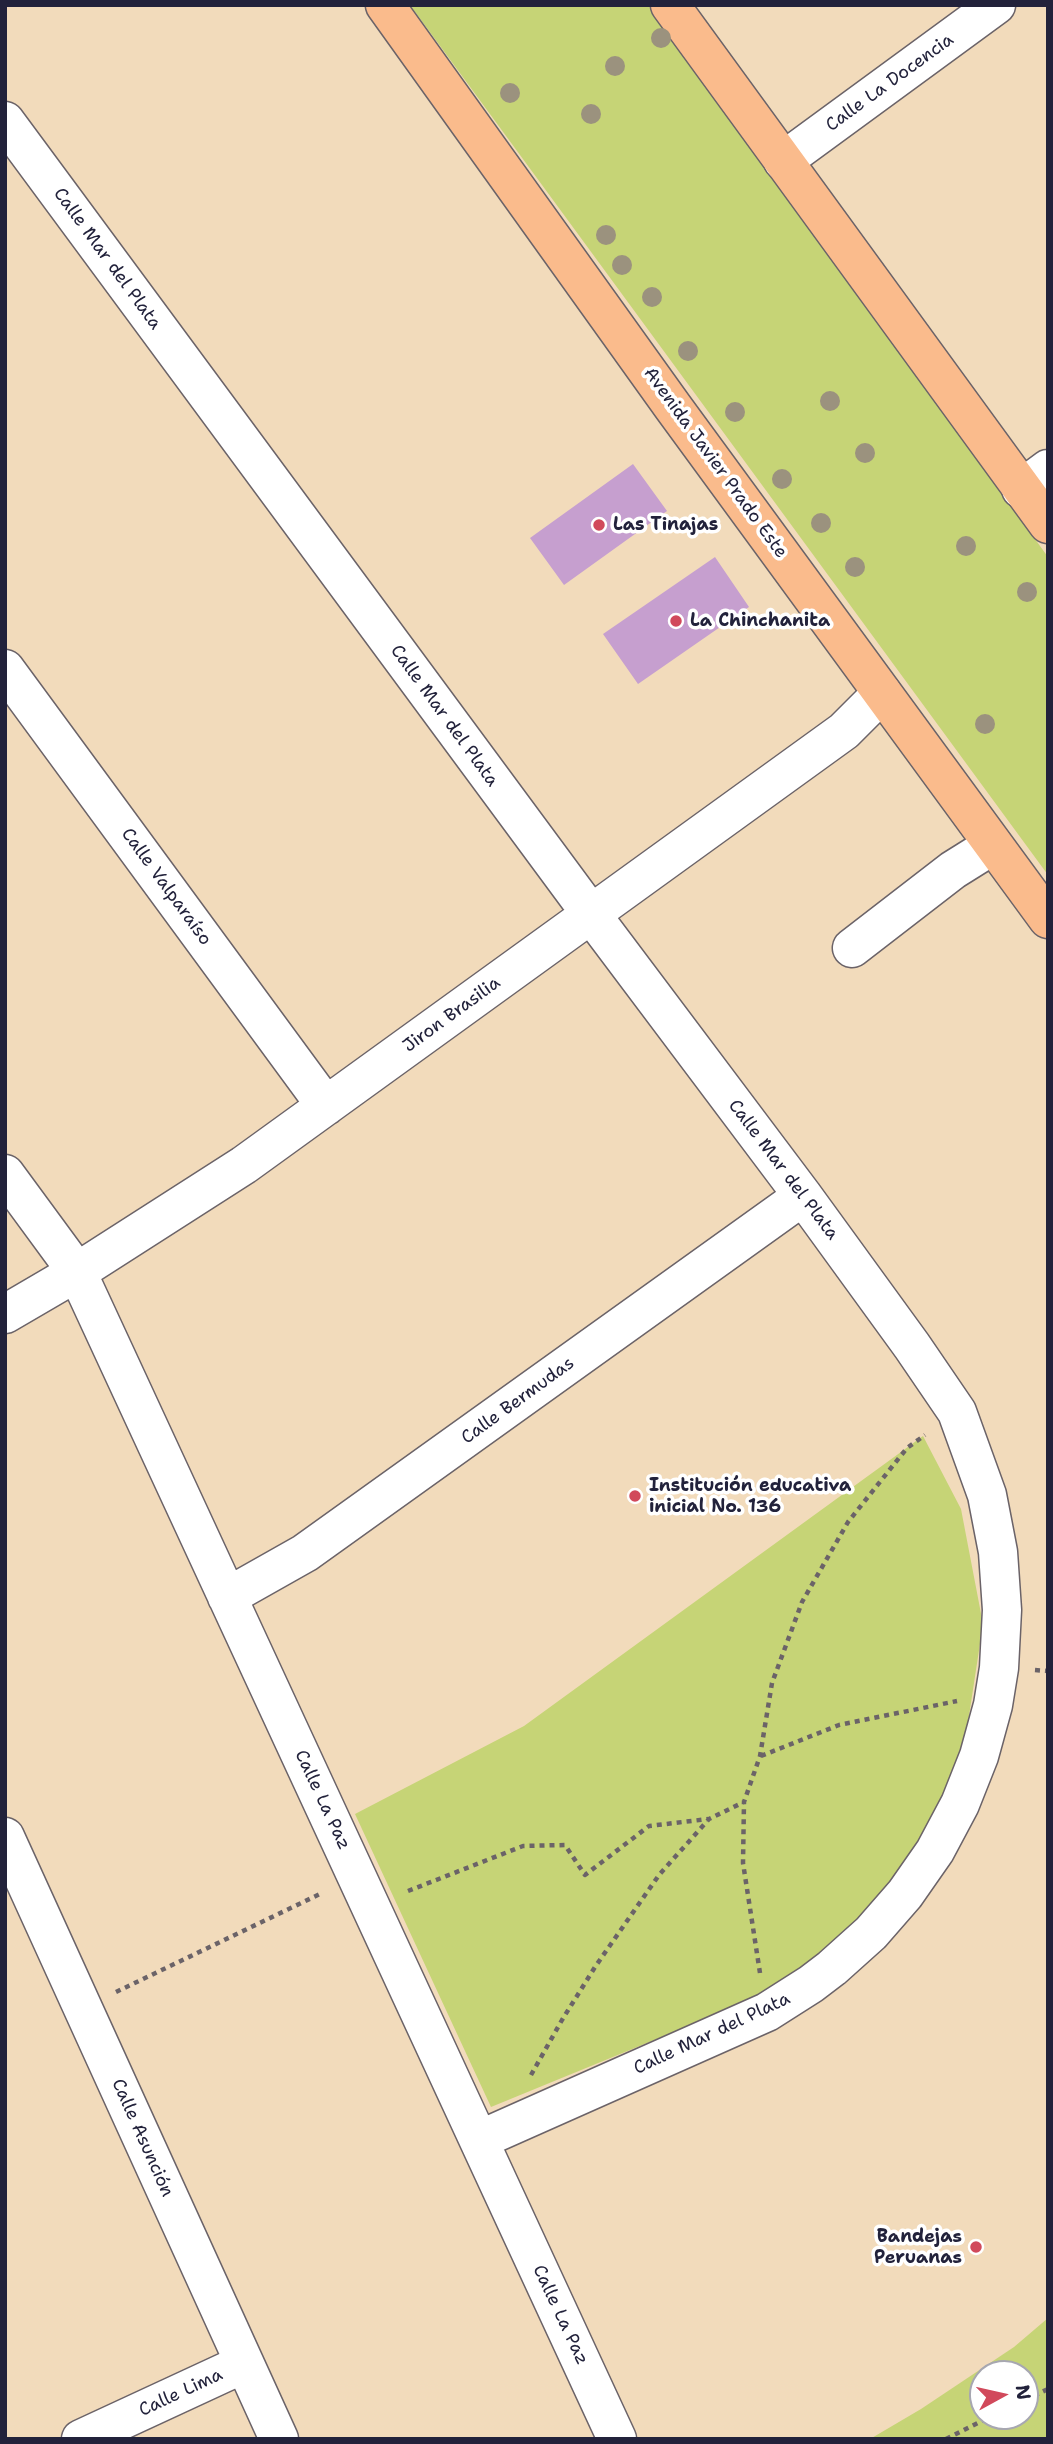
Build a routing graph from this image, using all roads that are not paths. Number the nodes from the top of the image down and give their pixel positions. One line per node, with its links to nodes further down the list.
1 (385, 5): 9 (main road, Avenida Javier Prado Este)
2 (670, 5): 5 (main road)
3 (996, 5): 5 (street, Calle La Docencia)
4 (5, 121): 11 (street, Calle Mar del Plata)
5 (783, 161): 6 (main road)
6 (1034, 479): 7 (main road)
7 (1048, 524)
8 (5, 669): 14 (street, Calle Valparaíso)
9 (882, 693): 10 (main road, Avenida Javier Prado Este); 11 (street, Jiron Brasilia)
10 (993, 845): 12 (main road, Avenida Javier Prado Este); 13 (street)
11 (590, 914): 14 (street, Jiron Brasilia); 16 (street, Calle Mar del Plata)
12 (1048, 919)
13 (852, 948)
14 (326, 1106): 17 (street, Jiron Brasilia)
15 (5, 1174): 17 (street, Calle La Paz)
16 (803, 1196): 19 (street, Calle Bermudas); 21 (street, Calle Mar del Plata)
17 (77, 1272): 18 (street, Jiron Brasilia); 19 (street, Calle La Paz)
18 (5, 1314)
19 (227, 1597): 21 (street, Calle La Paz)
20 (5, 1837): 22 (street, Calle Asunción)
21 (495, 2133): 25 (street, Calle La Paz)
22 (243, 2364): 23 (street, Calle Lima); 24 (street, Calle Asunción)
23 (80, 2439)
24 (279, 2439)
25 (617, 2439)

